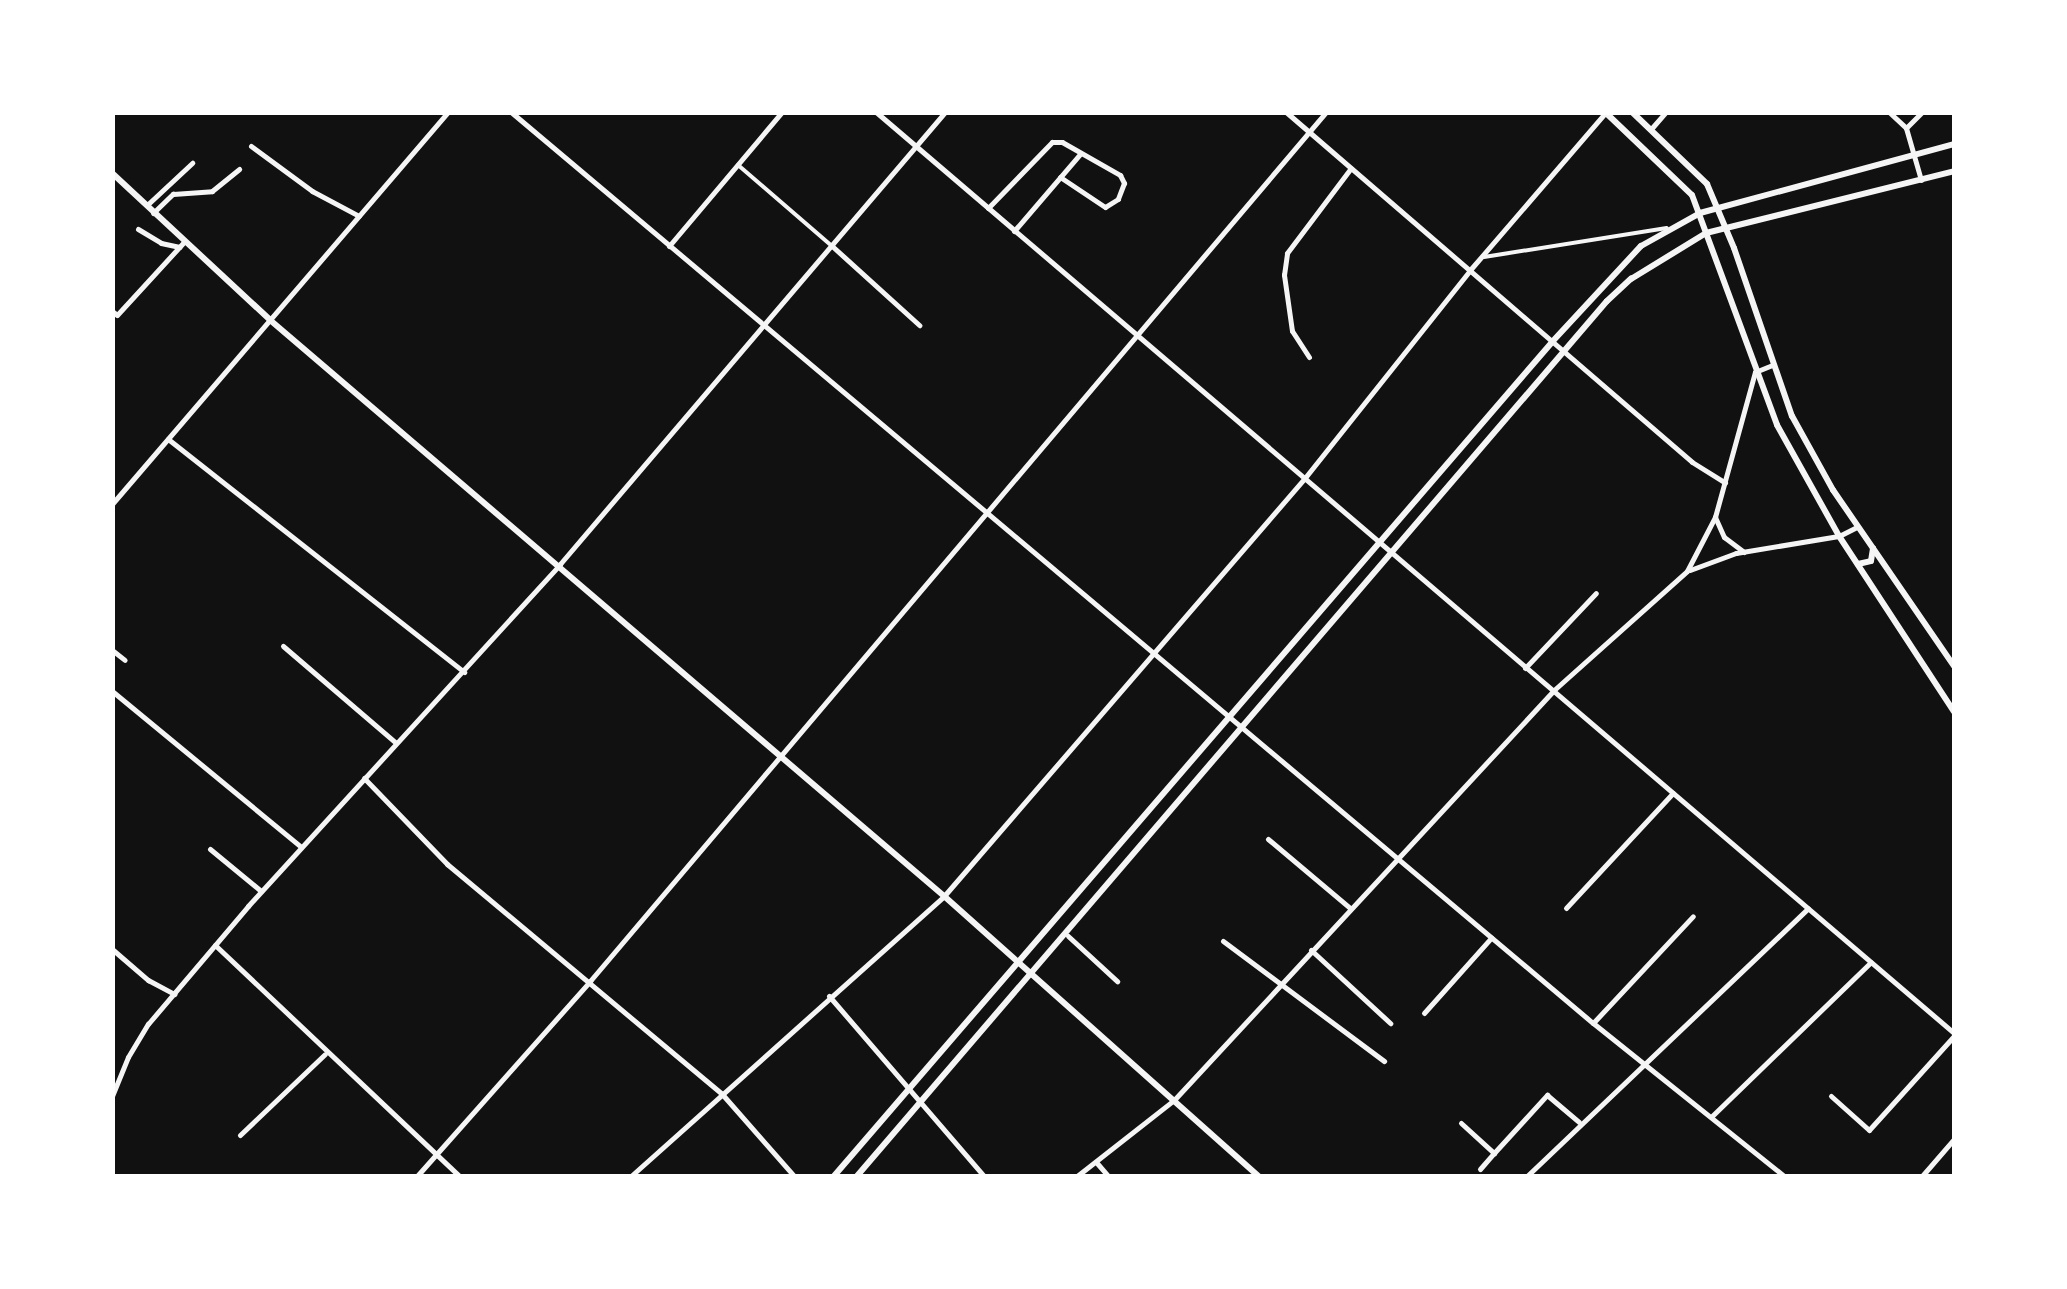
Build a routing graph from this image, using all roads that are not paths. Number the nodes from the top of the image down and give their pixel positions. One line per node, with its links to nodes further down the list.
1 (448, 112): 34 (street)
2 (511, 112): 41 (street)
3 (782, 112): 22 (street)
4 (876, 112): 18 (street)
5 (945, 112): 18 (street)
6 (1286, 112): 15 (street)
7 (1326, 112): 15 (street)
8 (1605, 112): 32 (main road); 43 (street)
9 (1632, 112): 14 (main road)
10 (1666, 112): 14 (street)
11 (1889, 112): 13 (street)
12 (1922, 112): 13 (street)
13 (1906, 128): 20 (street)
14 (1650, 129): 30 (main road)
15 (1309, 132): 23 (street); 49 (street)
16 (1954, 144): 20 (main road)
17 (252, 146): 34 (street)
18 (916, 147): 31 (street); 42 (street)
19 (1080, 154): 27 (street); 27 (street); 31 (street)
20 (1914, 155): 28 (street); 30 (main road)
21 (192, 162): 29 (street)
22 (738, 164): 41 (street); 42 (street)
23 (1351, 168): 44 (street); 52 (street)
24 (239, 170): 33 (street)
25 (1954, 171): 28 (main road)
26 (112, 173): 29 (main road)
27 (1060, 177): 38 (street)
28 (1921, 180): 35 (main road)
29 (145, 207): 33 (main road)
30 (1719, 207): 32 (main road); 35 (main road)
31 (988, 208): 38 (street)
32 (1700, 213): 36 (main road); 39 (main road)
33 (152, 214): 40 (main road)
34 (359, 216): 46 (street)
35 (1726, 226): 39 (main road); 53 (main road)
36 (1672, 228): 43 (street); 50 (main road)
37 (138, 230): 40 (street)
38 (1014, 231): 49 (street)
39 (1706, 233): 51 (main road); 54 (main road)
40 (182, 245): 45 (street); 46 (main road)
41 (669, 246): 47 (street)
42 (832, 246): 47 (street); 48 (street)
43 (1481, 258): 44 (street)
44 (1470, 270): 50 (street); 56 (street)
45 (112, 311)
46 (270, 320): 55 (street); 68 (main road)
47 (764, 324): 59 (street); 68 (street)
48 (918, 325)
49 (1136, 335): 56 (street); 59 (street)
50 (1552, 342): 51 (street); 63 (main road)
51 (1562, 351): 57 (street); 65 (main road)
52 (1309, 358)
53 (1772, 365): 54 (street); 61 (main road)
54 (1755, 372): 57 (street); 62 (main road)
55 (168, 439): 58 (street); 77 (street)
56 (1304, 479): 63 (street); 73 (street)
57 (1725, 482): 60 (street)
58 (112, 504)
59 (987, 511): 73 (street); 84 (street)
60 (1714, 517): 66 (street); 69 (street)
61 (1858, 526): 62 (street); 64 (main road)
62 (1839, 536): 66 (street); 67 (main road)
63 (1380, 542): 65 (street); 81 (main road)
64 (1873, 547): 67 (main road); 75 (main road)
65 (1392, 552): 76 (street); 82 (main road)
66 (1744, 552): 69 (street)
67 (1857, 563): 80 (main road)
68 (560, 564): 77 (street); 84 (main road)
69 (1687, 571): 79 (street)
70 (1596, 594): 76 (street)
71 (284, 646): 83 (street)
72 (112, 650): 74 (street)
73 (1153, 654): 81 (street); 92 (street)
74 (125, 660)
75 (1954, 666)
76 (1526, 668): 79 (street)
77 (464, 672): 83 (street)
78 (112, 690): 88 (street)
79 (1554, 690): 86 (street); 90 (street)
80 (1954, 712)
81 (1229, 718): 82 (street); 104 (main road)
82 (1242, 728): 90 (street); 97 (main road)
83 (396, 744): 85 (street)
84 (779, 756): 92 (main road); 106 (street)
85 (364, 778): 88 (street); 106 (street)
86 (1673, 793): 94 (street); 95 (street)
87 (1268, 839): 93 (street)
88 (301, 847): 91 (street)
89 (210, 849): 91 (street)
90 (1396, 858): 93 (street); 98 (street)
91 (261, 891): 100 (street)
92 (944, 896): 104 (main road); 110 (street)
93 (1350, 908): 102 (street)
94 (1566, 908)
95 (1808, 908): 103 (street); 117 (street)
96 (1692, 916): 113 (street)
97 (1068, 936): 105 (main road); 107 (street)
98 (1491, 938): 111 (street); 113 (street)
99 (1223, 942): 108 (street)
100 (215, 945): 109 (street); 115 (street)
101 (112, 949): 109 (street)
102 (1312, 950): 108 (street); 112 (street)
103 (1871, 962): 114 (street); 124 (street)
104 (1018, 965): 105 (main road); 118 (main road)
105 (1032, 977): 122 (main road); 123 (main road)
106 (590, 981): 119 (street); 131 (street)
107 (1117, 981)
108 (1280, 984): 116 (street); 122 (street)
109 (174, 994): 120 (street)
110 (829, 996): 118 (street); 119 (street)
111 (1424, 1013)
112 (1390, 1023)
113 (1593, 1023): 117 (street)
114 (1954, 1035): 121 (street)
115 (326, 1053): 127 (street); 131 (street)
116 (1384, 1061)
117 (1642, 1063): 124 (street); 125 (street)
118 (909, 1090): 123 (street); 139 (main road)
119 (722, 1094): 137 (street); 138 (street)
120 (112, 1096)
121 (1831, 1096)
122 (1174, 1100): 133 (street); 144 (main road)
123 (921, 1103): 140 (main road); 141 (street)
124 (1712, 1116): 146 (street)
125 (1580, 1122): 129 (street); 145 (street)
126 (1461, 1123): 129 (street)
127 (240, 1135)
128 (1954, 1139): 132 (street)
129 (1494, 1153): 134 (street)
130 (1954, 1153): 132 (street)
131 (436, 1155): 135 (street); 136 (street)
132 (1940, 1155): 147 (street)
133 (1096, 1162): 142 (street); 143 (street)
134 (1480, 1169)
135 (417, 1176)
136 (458, 1176)
137 (631, 1176)
138 (794, 1176)
139 (834, 1176)
140 (857, 1176)
141 (984, 1176)
142 (1077, 1176)
143 (1108, 1176)
144 (1258, 1176)
145 (1526, 1176)
146 (1784, 1176)
147 (1922, 1176)

